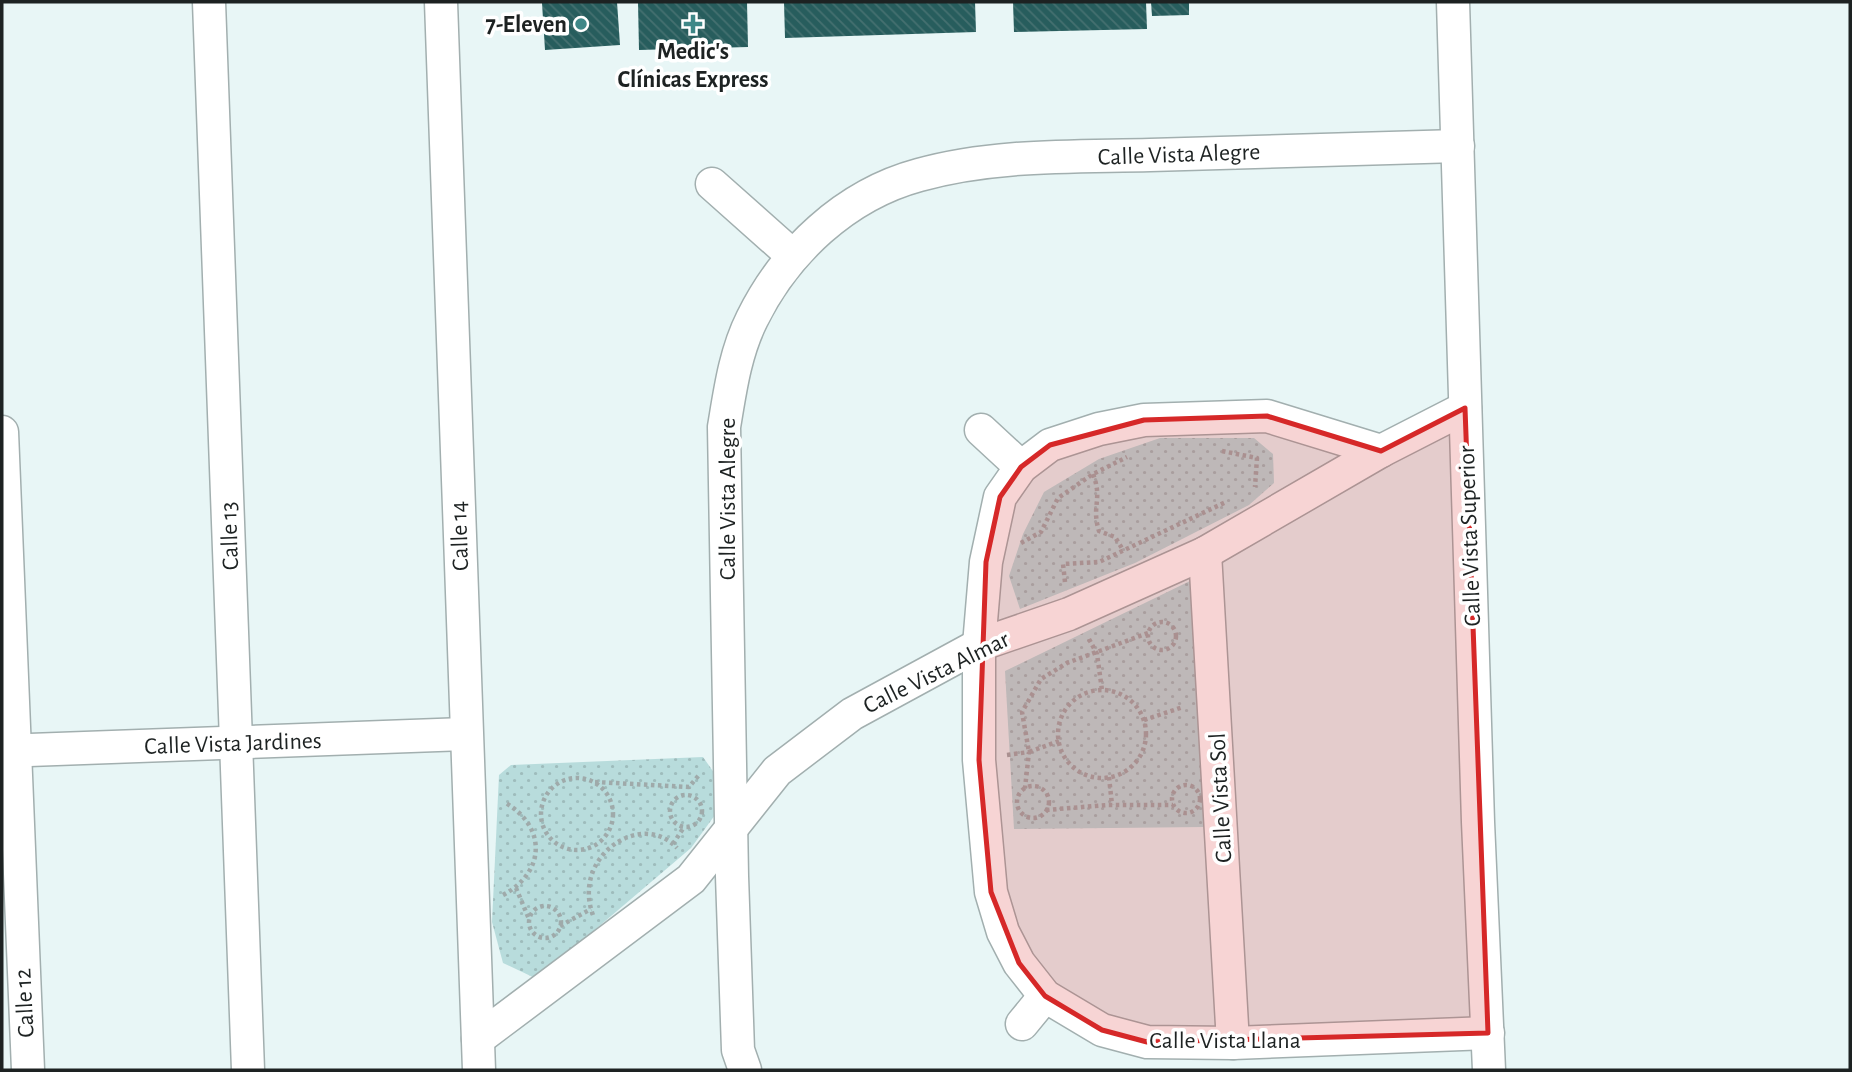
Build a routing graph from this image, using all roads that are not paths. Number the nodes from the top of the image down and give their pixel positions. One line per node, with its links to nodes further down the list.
1 (209, 2): 15 (street, Calle 13)
2 (441, 2): 14 (street, Calle 14)
3 (1453, 2): 4 (street, Calle Vista Superior)
4 (1458, 146): 6 (street, Calle Vista Alegre); 7 (street, Calle Vista Superior)
5 (712, 184): 6 (street)
6 (793, 256): 17 (street, Calle Vista Alegre)
7 (1465, 408): 10 (street, Calle Vista Almar); 21 (street, Calle Vista Superior)
8 (981, 430): 11 (street)
9 (2, 432): 16 (street, Calle 12)
10 (1381, 451): 11 (street, Calle Vista Llana); 12 (street, Calle Vista Almar)
11 (1021, 467): 13 (street, Calle Vista Llana)
12 (1205, 553): 13 (street, Calle Vista Almar); 23 (street, Calle Vista Sol)
13 (979, 645): 17 (street, Calle Vista Almar); 19 (street, Calle Vista Llana)
14 (465, 734): 15 (street, Calle Vista Jardines); 22 (street, Calle 14)
15 (236, 743): 16 (street, Calle Vista Jardines); 25 (street, Calle 13)
16 (8, 751): 18 (street, Calle 12)
17 (731, 825): 22 (street, Calle Vista Almar); 27 (street, Calle Vista Alegre)
18 (13, 981): 24 (street, Calle 12)
19 (1045, 996): 20 (street); 23 (street, Calle Vista Llana)
20 (1022, 1024)
21 (1488, 1033): 23 (street, Calle Vista Llana); 28 (street, Calle Vista Superior)
22 (478, 1039): 26 (street, Calle 14)
23 (1233, 1043)
24 (28, 1070)
25 (248, 1070)
26 (479, 1070)
27 (745, 1070)
28 (1489, 1070)

